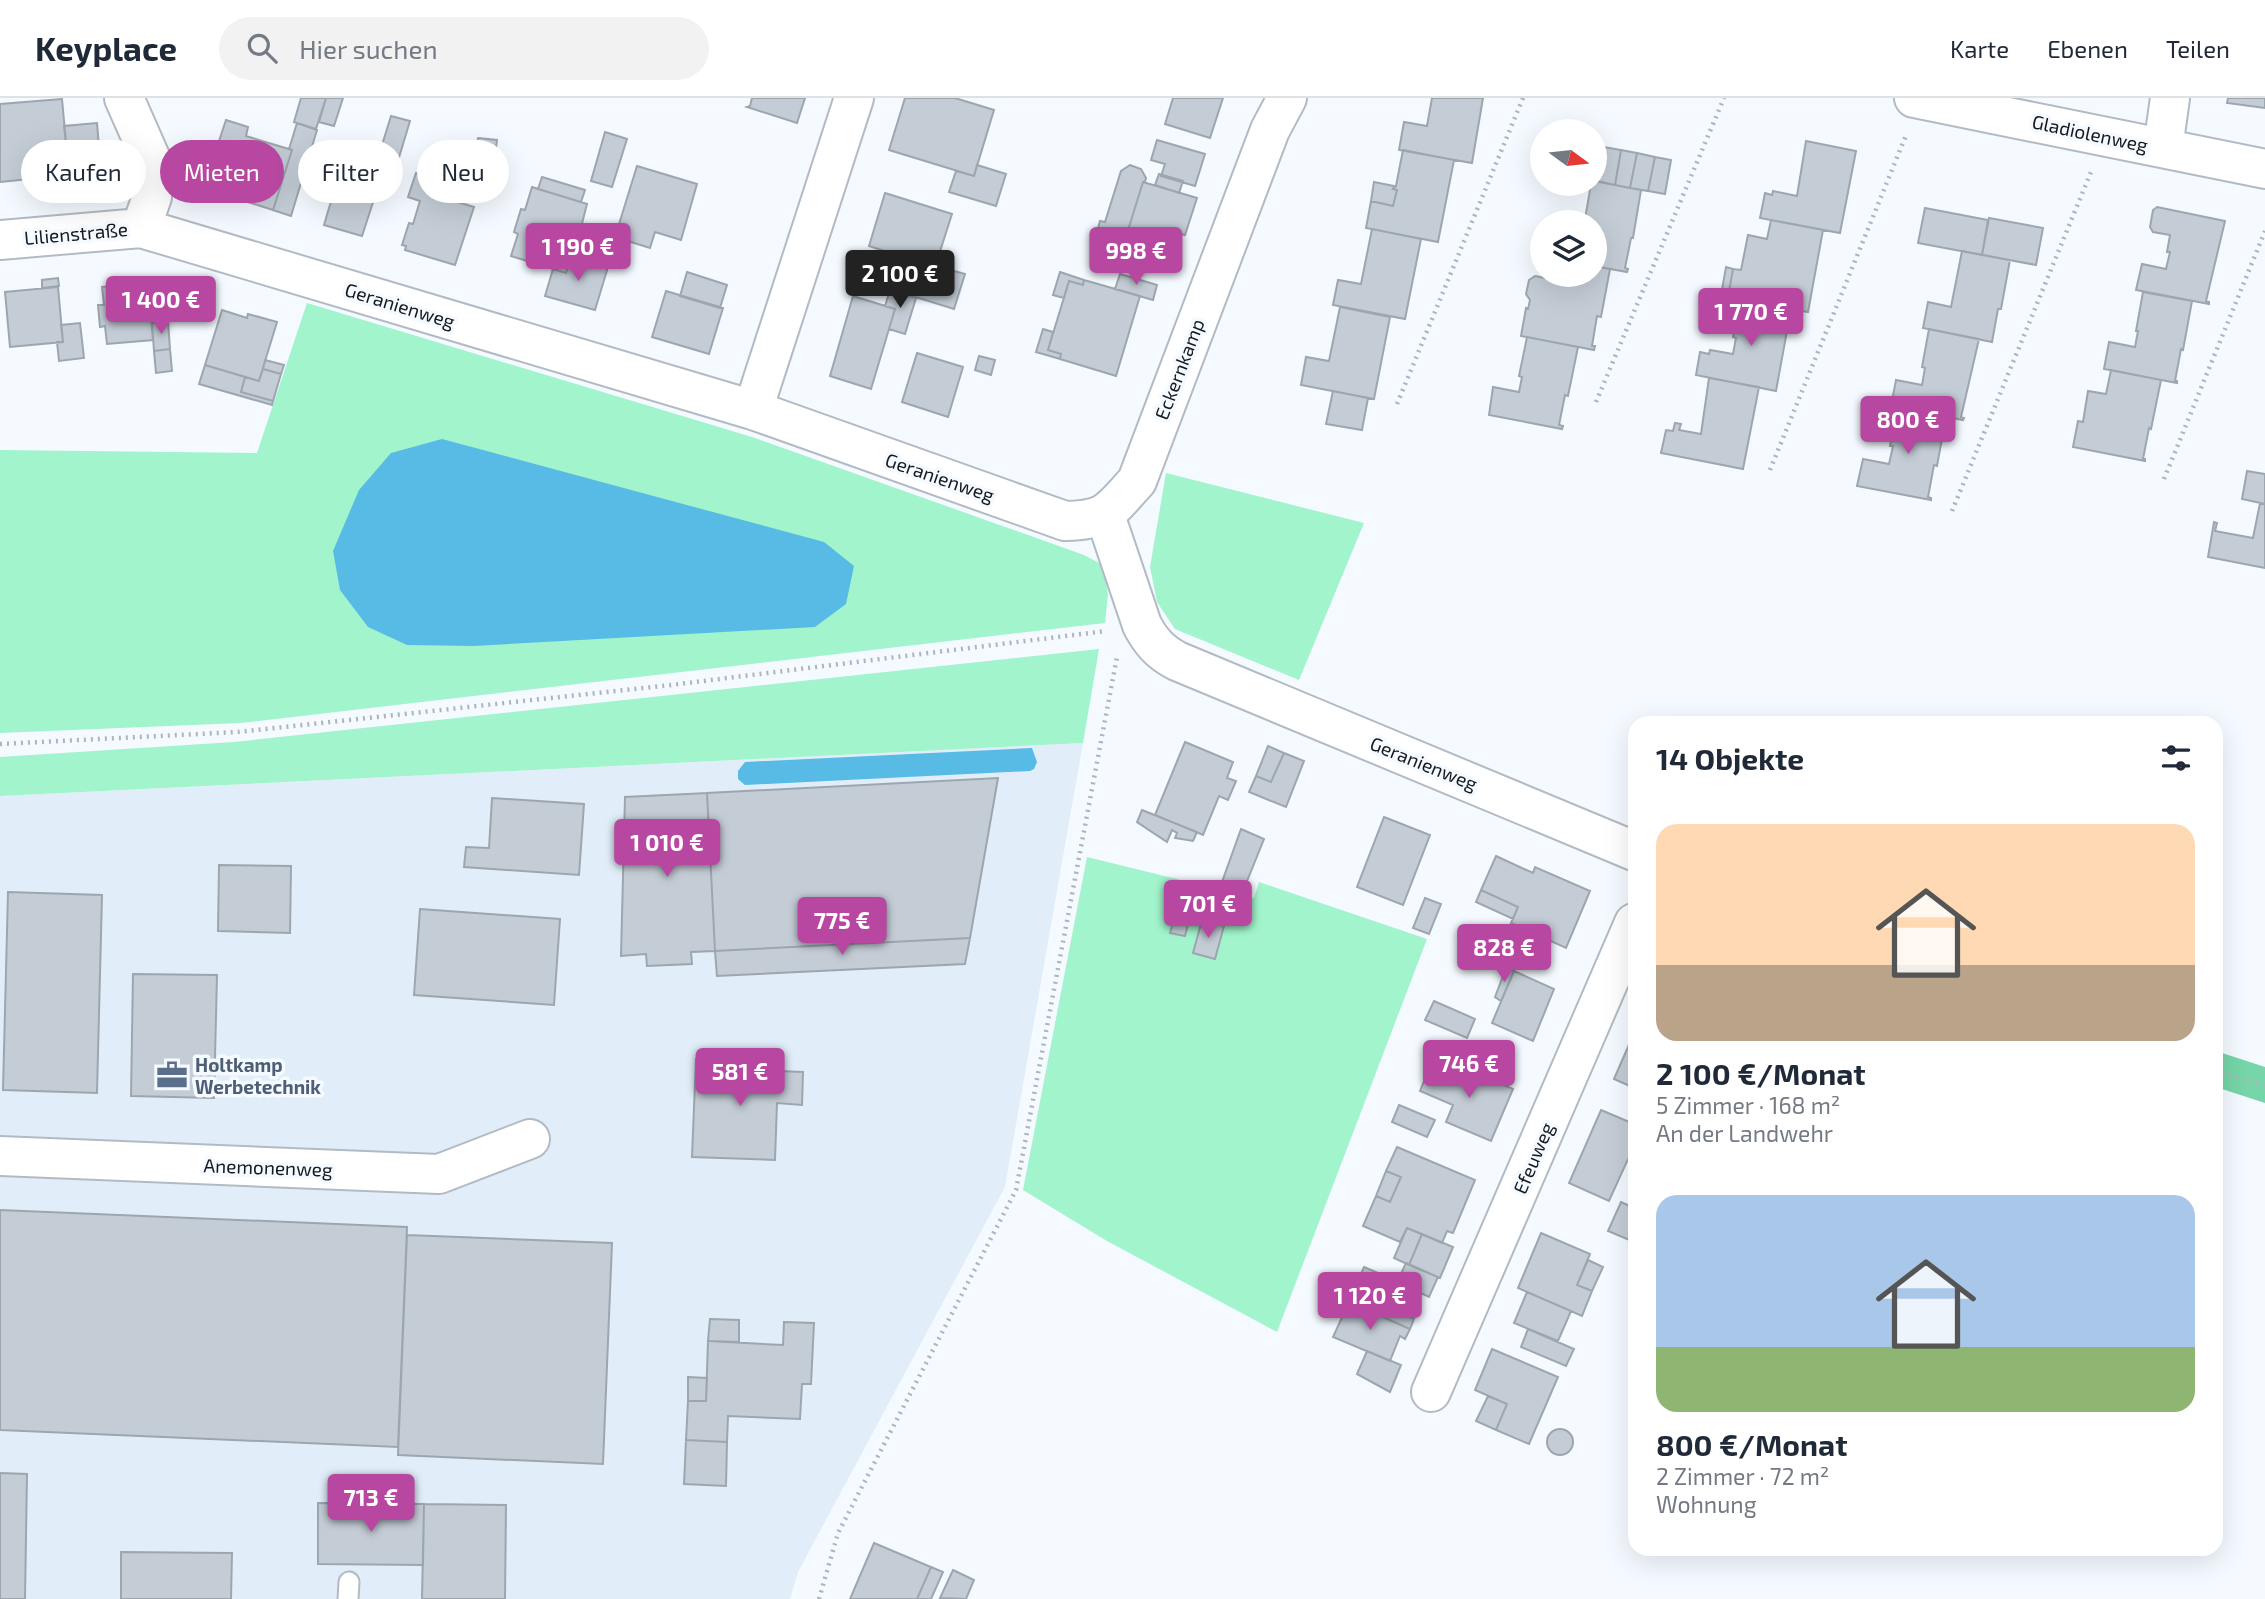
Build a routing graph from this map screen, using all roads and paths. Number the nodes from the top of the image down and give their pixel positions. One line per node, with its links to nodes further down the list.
1 (124, 98): 11 (street, Lilienstraße)
2 (854, 98): 16 (street)
3 (1287, 98): 20 (street, Eckernkamp)
4 (1523, 98): 15 (path)
5 (1724, 98): 14 (path)
6 (2170, 98): 9 (street)
7 (1918, 99): 8 (street, Gladiolenweg); 17 (path)
8 (2106, 137): 9 (street, Gladiolenweg); 19 (path)
9 (2163, 148): 10 (street, Gladiolenweg)
10 (2265, 169)
11 (141, 228): 13 (street, Lilienstraße); 16 (street, Geranienweg)
12 (2265, 231): 18 (path)
13 (0, 240)
14 (1596, 402)
15 (1397, 404)
16 (753, 410): 20 (street, Geranienweg)
17 (1770, 470)
18 (2165, 479)
19 (1952, 511)
20 (1105, 515): 24 (street, Geranienweg)
21 (1114, 632): 23 (path)
22 (1119, 646): 31 (path)
23 (0, 744)
24 (1628, 848)
25 (1628, 937): 30 (street, Efeuweg)
26 (2223, 1073): 27 (path)
27 (2265, 1086)
28 (530, 1139): 29 (street, Anemonenweg)
29 (0, 1156)
30 (1431, 1392)
31 (819, 1599)

